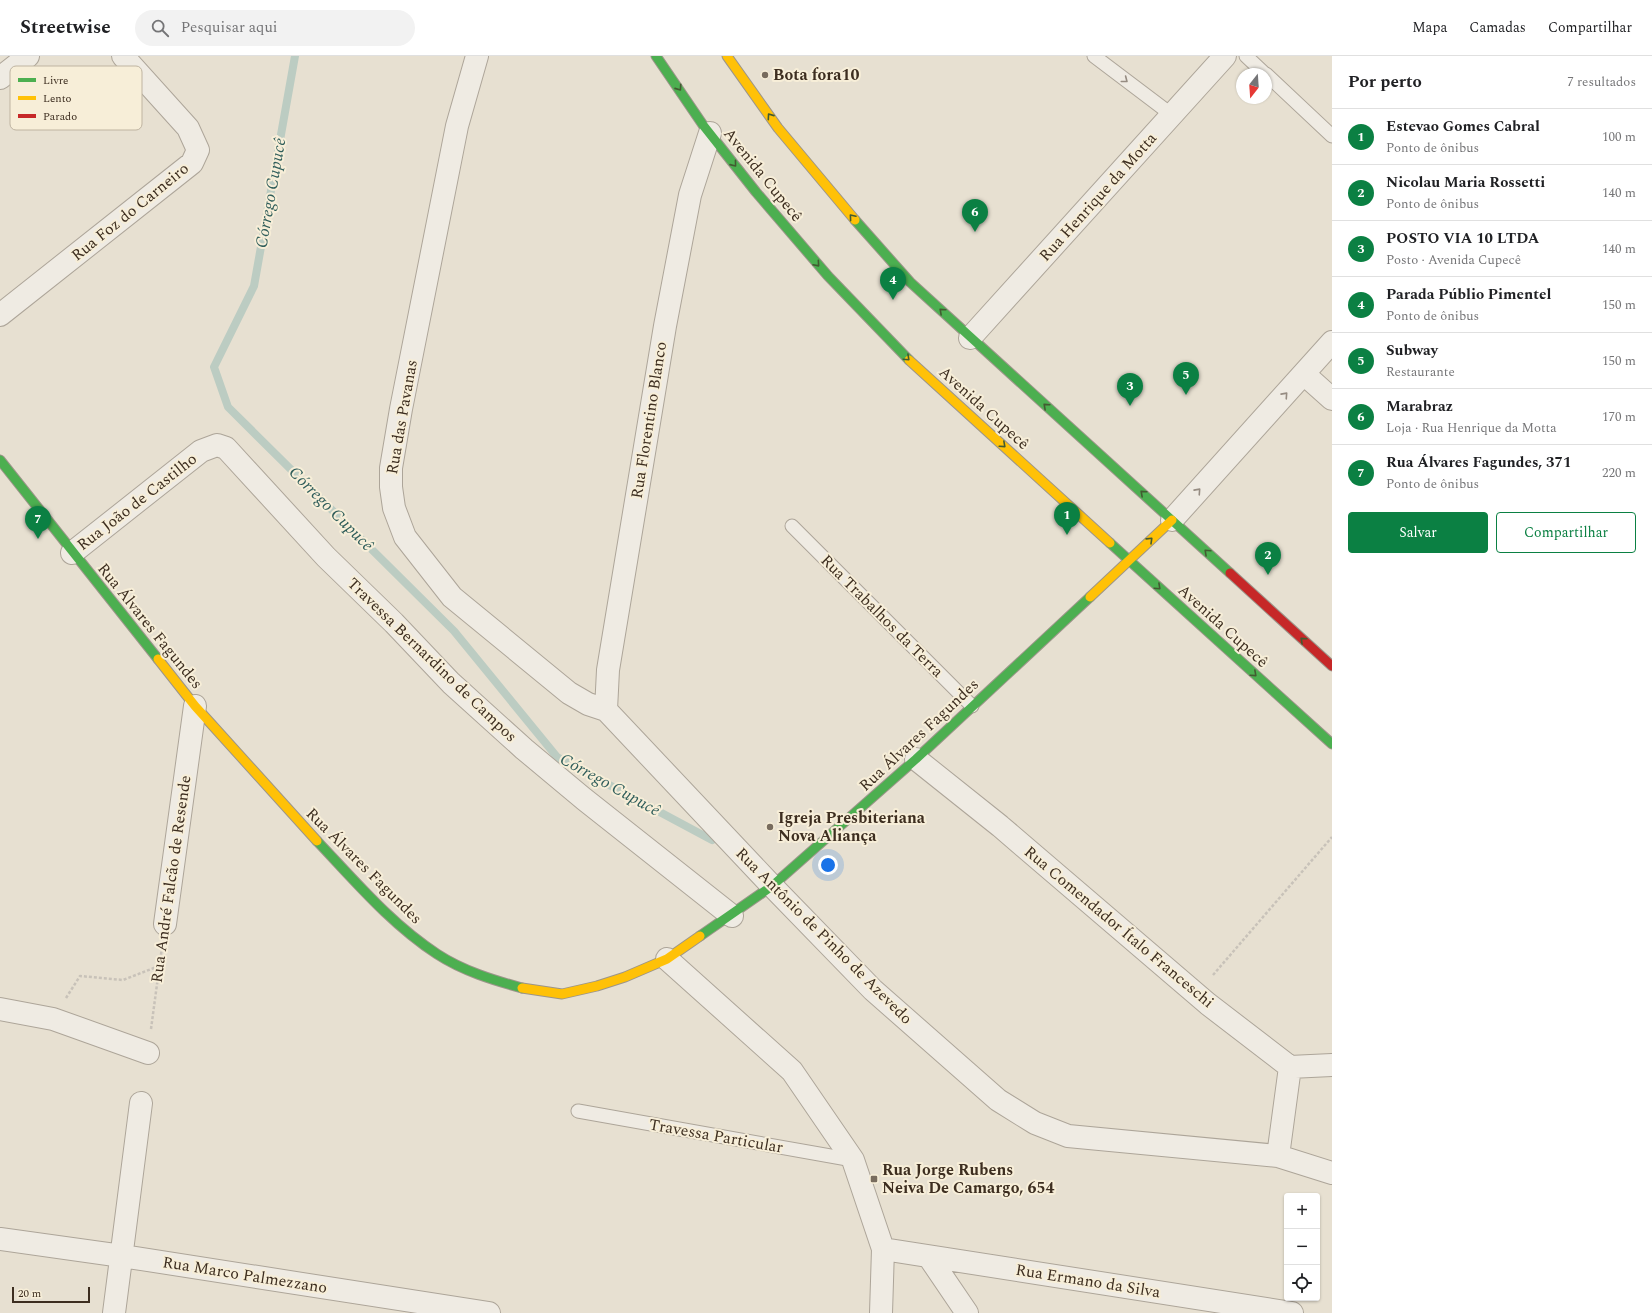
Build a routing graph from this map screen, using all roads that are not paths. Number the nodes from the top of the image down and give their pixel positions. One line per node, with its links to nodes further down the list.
1 (28, 56): 9 (street)
2 (123, 56): 10 (street, Rua Foz do Carneiro)
3 (477, 56): 33 (street, Rua das Pavanas)
4 (656, 56): 17 (main road, Avenida Cupecê, one-way to 17)
5 (727, 56): 20 (main road, one-way to 5)
6 (1094, 56): 16 (lane, one-way to 16)
7 (1225, 56): 16 (street, Rua Henrique da Motta)
8 (1246, 56): 11 (lane)
9 (15, 66)
10 (132, 66)
11 (1259, 68)
12 (10, 70): 14 (street)
13 (142, 77): 19 (street, Rua Foz do Carneiro)
14 (0, 78)
15 (1272, 80): 18 (lane)
16 (1172, 115): 20 (street, Rua Henrique da Motta)
17 (710, 133): 29 (main road, Avenida Cupecê, one-way to 29); 33 (street, Rua Florentino Blanco)
18 (1332, 136)
19 (0, 315)
20 (970, 338): 26 (main road, one-way to 20)
21 (1332, 342): 22 (street)
22 (1304, 374): 23 (street); 26 (street, one-way to 22)
23 (1332, 399)
24 (201, 451): 28 (street, Rua João de Castilho); 37 (street, Travessa Bernardino de Campos)
25 (0, 460): 28 (main road, Rua Álvares Fagundes)
26 (1172, 520): 29 (main road, Rua Álvares Fagundes, one-way to 26); 30 (main road, one-way to 26)
27 (792, 526): 32 (lane, Rua Trabalhos da Terra)
28 (72, 553): 31 (main road, Rua Álvares Fagundes)
29 (1129, 560): 32 (main road, Rua Álvares Fagundes); 34 (main road, Avenida Cupecê, one-way to 34)
30 (1332, 666)
31 (195, 706): 38 (street, Rua André Falcão de Resende); 39 (main road, Rua Álvares Fagundes)
32 (972, 706): 35 (main road, Rua Álvares Fagundes)
33 (606, 710): 36 (street, Rua Antônio de Pinho de Azevedo)
34 (1332, 744)
35 (916, 759): 36 (main road, Rua Álvares Fagundes); 43 (street, Rua Comendador Ítalo Franceschi)
36 (772, 886): 37 (main road, Rua Álvares Fagundes); 46 (street, Rua Antônio de Pinho de Azevedo)
37 (732, 916): 39 (main road, Rua Álvares Fagundes)
38 (165, 924)
39 (667, 959): 47 (street)
40 (0, 1009): 41 (street)
41 (148, 1053)
42 (1332, 1065): 43 (street)
43 (1290, 1067): 46 (street)
44 (141, 1103): 51 (street)
45 (578, 1111): 47 (lane, Travessa Particular)
46 (1278, 1156): 48 (street, Rua Antônio de Pinho de Azevedo)
47 (853, 1160): 50 (street)
48 (1332, 1173)
49 (0, 1239): 51 (street, Rua Marco Palmezzano)
50 (883, 1249): 52 (street, Rua Ermano da Silva); 55 (street)
51 (122, 1256): 53 (street); 54 (street, Rua Marco Palmezzano)
52 (929, 1257): 56 (street); 57 (street, Rua Ermano da Silva)
53 (114, 1313)
54 (489, 1313)
55 (881, 1313)
56 (967, 1313)
57 (1292, 1313)

